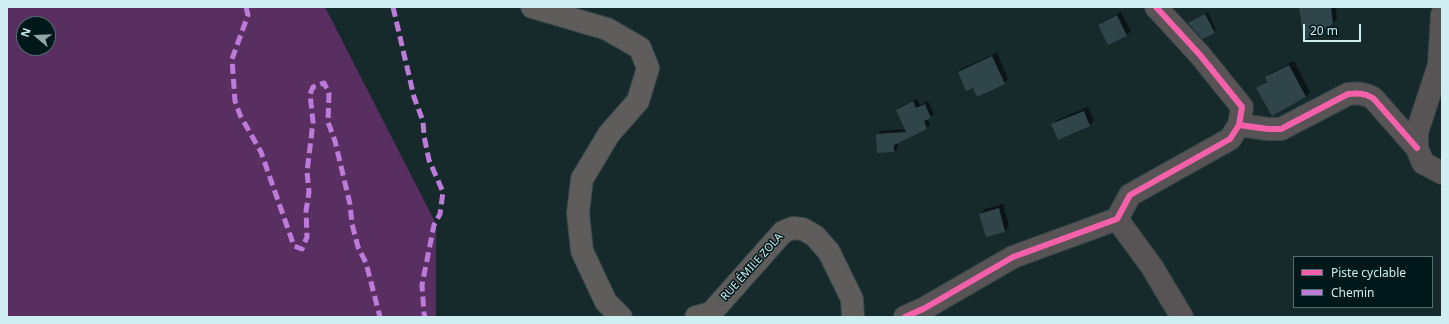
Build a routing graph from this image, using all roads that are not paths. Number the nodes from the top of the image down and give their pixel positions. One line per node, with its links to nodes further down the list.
1 (532, 7): 8 (main road)
2 (1156, 7): 4 (street)
3 (1442, 15): 5 (street)
4 (1239, 125): 5 (street); 7 (street)
5 (1417, 148): 6 (street)
6 (1442, 173)
7 (1117, 219): 11 (street); 12 (street)
8 (621, 317)
9 (696, 317): 10 (main road, RUE ÉMILE ZOLA)
10 (853, 317)
11 (905, 317)
12 (1182, 317)

